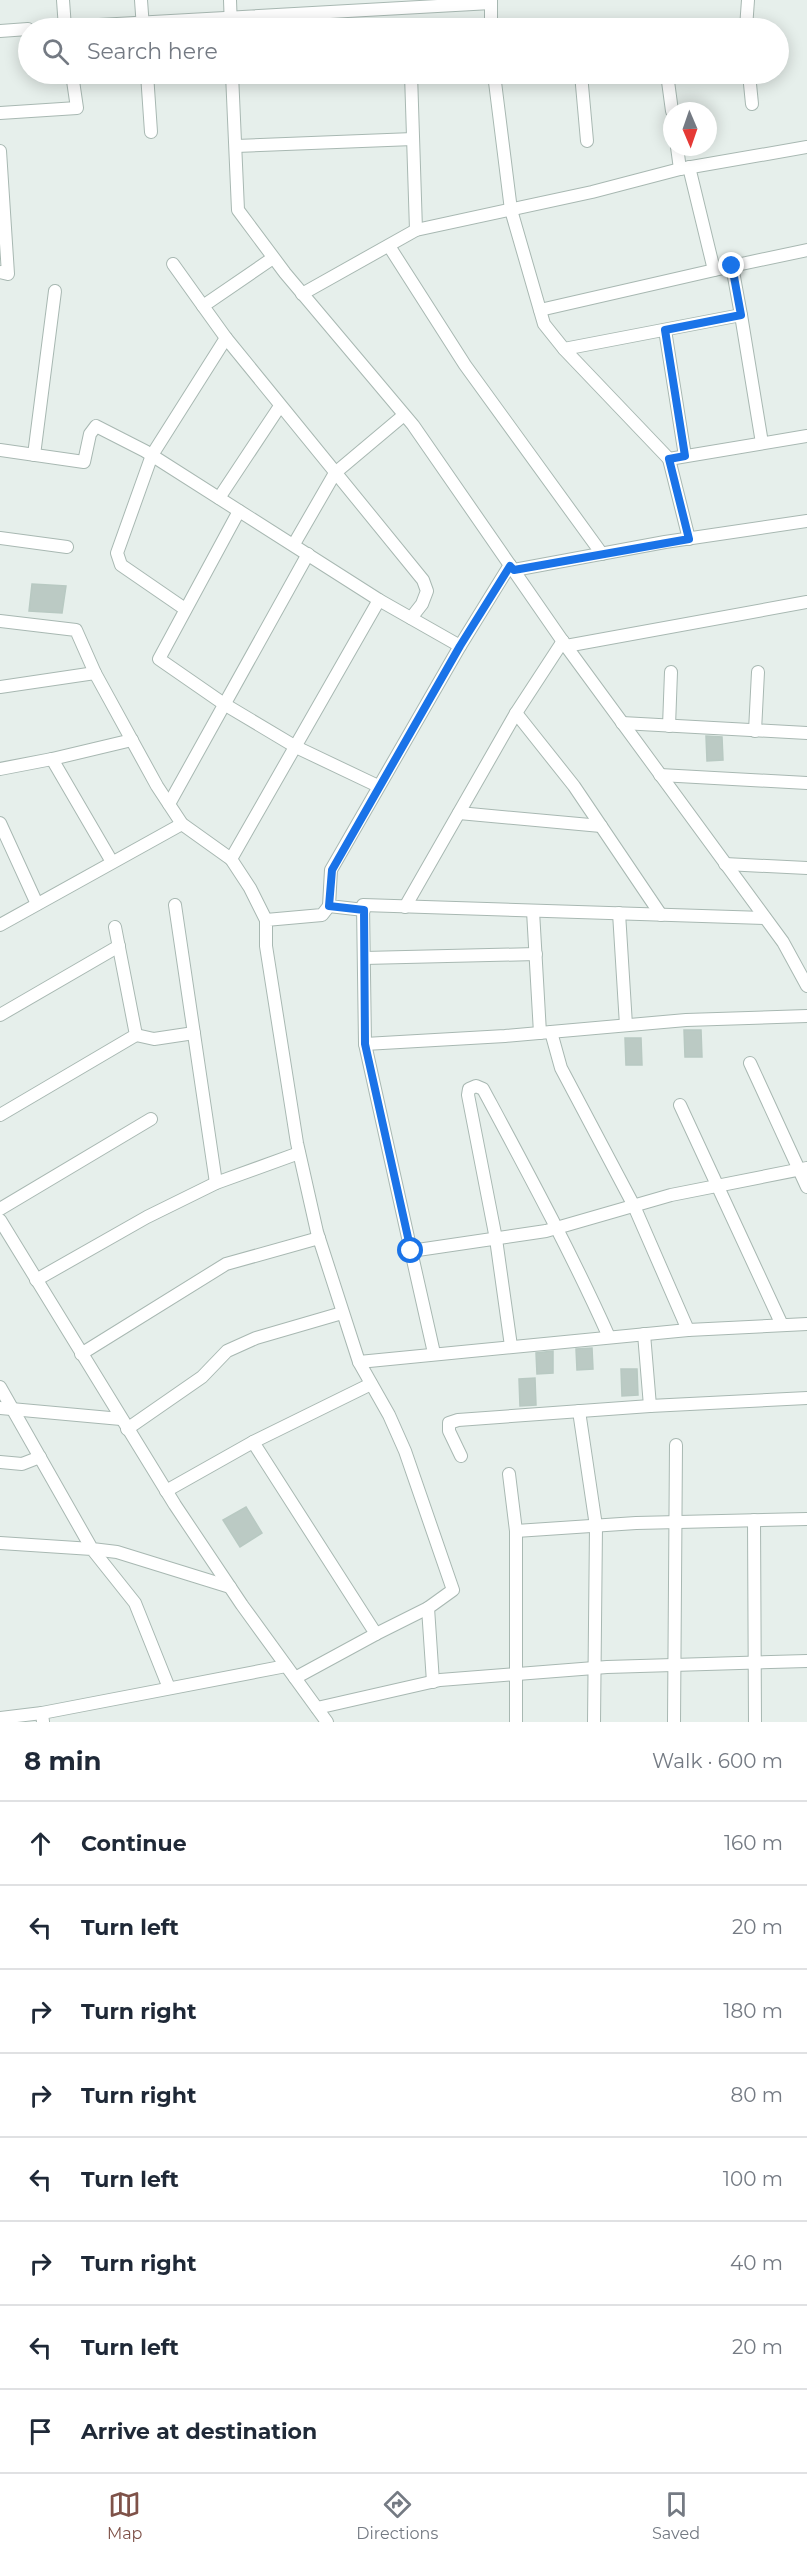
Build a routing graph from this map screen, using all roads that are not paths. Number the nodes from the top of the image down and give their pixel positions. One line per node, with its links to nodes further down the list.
1 (63, 0): 6 (street)
2 (141, 0): 7 (street)
3 (230, 0): 8 (street)
4 (748, 0): 11 (street)
5 (491, 2): 9 (street); 10 (street)
6 (64, 18)
7 (142, 18)
8 (231, 18)
9 (302, 18)
10 (491, 18)
11 (747, 18)
12 (18, 30): 13 (street)
13 (0, 31)
14 (73, 84): 24 (street)
15 (148, 84): 25 (street)
16 (233, 84): 28 (street)
17 (411, 84): 26 (street)
18 (495, 84): 33 (street)
19 (582, 84): 27 (street)
20 (668, 84): 22 (street)
21 (750, 84): 23 (street)
22 (671, 102)
23 (752, 104)
24 (0, 113)
25 (151, 132)
26 (413, 139): 28 (street); 34 (street)
27 (587, 141)
28 (236, 146): 37 (street)
29 (807, 147): 32 (street)
30 (0, 151): 41 (street)
31 (680, 156): 32 (street)
32 (685, 168): 33 (street); 40 (street)
33 (511, 210): 34 (street); 45 (street)
34 (416, 230): 35 (street)
35 (389, 246): 43 (street); 68 (street)
36 (807, 250): 39 (street)
37 (273, 258): 43 (street); 44 (street)
38 (173, 264): 44 (street)
39 (732, 266): 40 (street); 46 (street)
40 (714, 270): 45 (street)
41 (0, 272)
42 (55, 291): 55 (street)
43 (302, 294): 51 (street)
44 (203, 306): 48 (street)
45 (540, 310): 49 (street)
46 (741, 315): 47 (street); 53 (street)
47 (665, 330): 49 (street); 57 (street)
48 (226, 338): 50 (street); 56 (street)
49 (564, 349): 58 (street)
50 (280, 406): 59 (street); 60 (street)
51 (404, 415): 59 (street); 69 (street)
52 (807, 436): 53 (street)
53 (762, 443): 57 (street)
54 (0, 450): 55 (street)
55 (34, 455): 56 (street)
56 (152, 455): 60 (street); 72 (street)
57 (685, 456): 58 (street)
58 (669, 459): 64 (street)
59 (335, 473): 65 (street); 73 (street)
60 (219, 498): 61 (street)
61 (239, 511): 65 (street); 72 (street)
62 (807, 521): 64 (street)
63 (0, 538): 66 (street)
64 (689, 539): 68 (street)
65 (294, 544): 67 (street)
66 (67, 547)
67 (308, 554): 70 (street); 81 (street)
68 (602, 554): 69 (street)
69 (512, 568): 75 (street); 76 (street)
70 (379, 600): 73 (street); 88 (street)
71 (807, 602): 75 (street)
72 (185, 609): 81 (street)
73 (411, 618): 76 (street)
74 (0, 621): 79 (street)
75 (565, 643): 82 (street); 83 (street)
76 (460, 646): 93 (street)
77 (671, 672): 84 (street)
78 (758, 672): 85 (street)
79 (95, 673): 80 (street); 87 (street)
80 (0, 687)
81 (224, 704): 88 (street); 94 (street)
82 (516, 713): 95 (street); 98 (street)
83 (622, 723): 84 (street); 91 (street)
84 (669, 726): 85 (street)
85 (755, 731): 86 (street)
86 (807, 733)
87 (132, 740): 89 (street); 94 (street)
88 (296, 747): 93 (street); 99 (street)
89 (52, 759): 90 (street); 100 (street)
90 (0, 769)
91 (660, 775): 92 (street); 101 (street)
92 (807, 783)
93 (378, 786): 105 (street)
94 (169, 804): 97 (street)
95 (459, 813): 98 (street); 106 (street)
96 (0, 823): 103 (street)
97 (182, 824): 99 (street); 100 (street)
98 (601, 826): 110 (street)
99 (231, 859): 112 (street)
100 (112, 862): 103 (street)
101 (725, 864): 102 (street); 111 (street)
102 (807, 868)
103 (36, 904): 113 (street)
104 (175, 905): 123 (street)
105 (329, 906): 107 (street); 112 (street)
106 (405, 907): 107 (street); 108 (street)
107 (364, 910): 117 (street)
108 (533, 911): 109 (street); 116 (street)
109 (619, 913): 110 (street); 121 (street)
110 (661, 915): 111 (street)
111 (765, 918): 118 (street)
112 (266, 920): 130 (street)
113 (0, 925)
114 (115, 927): 115 (street)
115 (119, 946): 119 (street); 124 (street)
116 (536, 954): 117 (street); 122 (street)
117 (364, 958): 125 (street)
118 (807, 986)
119 (0, 1015)
120 (807, 1016): 121 (street)
121 (626, 1025): 122 (street)
122 (546, 1032): 125 (street); 135 (street)
123 (194, 1033): 124 (street); 132 (street)
124 (136, 1035): 128 (street)
125 (365, 1044): 141 (street)
126 (750, 1063): 131 (street)
127 (680, 1105): 133 (street)
128 (0, 1115)
129 (151, 1119): 136 (street)
130 (299, 1153): 132 (street); 139 (street)
131 (803, 1169): 133 (street); 134 (street)
132 (216, 1183): 142 (street)
133 (718, 1186): 135 (street); 145 (street)
134 (807, 1187)
135 (634, 1206): 138 (street); 146 (street)
136 (0, 1209)
137 (0, 1220): 142 (street)
138 (558, 1228): 140 (street); 140 (street); 148 (street)
139 (319, 1238): 143 (street); 151 (street)
140 (496, 1239): 141 (street); 149 (street)
141 (411, 1251): 150 (street)
142 (36, 1280): 151 (street)
143 (342, 1312): 152 (street); 160 (street)
144 (807, 1324): 145 (street)
145 (782, 1326): 146 (street)
146 (688, 1330): 147 (street)
147 (644, 1334): 148 (street); 156 (street)
148 (609, 1337): 149 (street)
149 (511, 1346): 150 (street)
150 (434, 1353): 152 (street)
151 (81, 1354): 160 (street)
152 (359, 1362): 153 (street)
153 (371, 1384): 161 (street); 176 (street)
154 (0, 1386): 158 (street)
155 (807, 1398): 156 (street)
156 (650, 1406): 159 (street)
157 (0, 1408): 158 (street)
158 (13, 1409): 160 (street); 164 (street)
159 (579, 1411): 163 (street); 171 (street)
160 (124, 1424): 167 (street)
161 (253, 1442): 167 (street); 177 (street)
162 (676, 1445): 170 (street)
163 (461, 1456)
164 (40, 1457): 165 (street); 174 (street)
165 (0, 1462)
166 (509, 1474): 172 (street)
167 (166, 1491): 175 (street)
168 (807, 1519): 169 (street)
169 (754, 1520): 170 (street); 179 (street)
170 (676, 1522): 171 (street); 180 (street)
171 (596, 1526): 172 (street); 182 (street)
172 (516, 1531): 183 (street)
173 (0, 1544): 174 (street)
174 (92, 1549): 175 (street); 186 (street)
175 (230, 1587): 181 (street)
176 (428, 1608): 177 (street); 185 (street)
177 (376, 1634): 184 (street)
178 (807, 1661): 179 (street)
179 (755, 1662): 180 (street); 194 (street)
180 (675, 1665): 182 (street); 193 (street)
181 (286, 1666): 184 (street); 186 (street)
182 (595, 1668): 183 (street); 192 (street)
183 (515, 1674): 185 (street); 191 (street)
184 (295, 1678): 187 (street)
185 (433, 1682): 187 (street)
186 (169, 1688): 188 (street)
187 (317, 1708): 190 (street)
188 (42, 1717): 189 (street)
189 (0, 1718)
190 (327, 1722)
191 (516, 1722)
192 (594, 1722)
193 (675, 1722)
194 (755, 1722)

